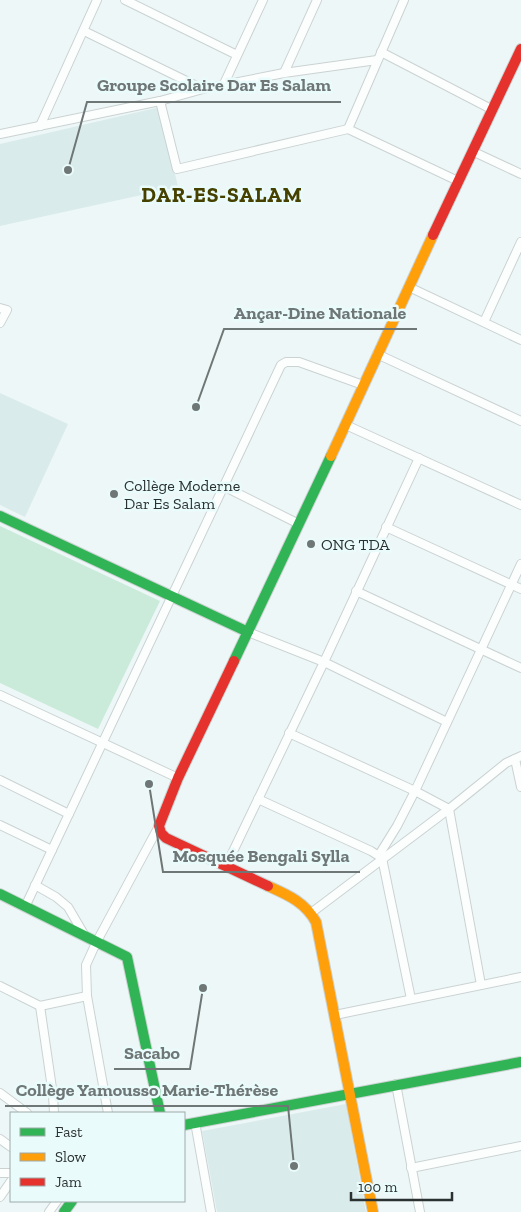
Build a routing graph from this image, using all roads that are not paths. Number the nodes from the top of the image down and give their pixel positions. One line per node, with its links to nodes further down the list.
1 (97, 0): 6 (street)
2 (125, 0): 9 (street)
3 (264, 0): 9 (street)
4 (317, 0): 11 (street)
5 (404, 0): 8 (street)
6 (84, 31): 13 (street); 16 (street)
7 (521, 49): 15 (street)
8 (381, 52): 10 (street); 15 (street)
9 (237, 55): 12 (street)
10 (377, 60): 11 (street); 17 (street)
11 (284, 72): 12 (street)
12 (222, 86): 13 (street)
13 (203, 90): 14 (street)
14 (160, 101): 16 (street); 17 (street)
15 (494, 110): 19 (street)
16 (40, 126): 18 (street)
17 (348, 129): 21 (street)
18 (0, 134)
19 (472, 151): 20 (street); 21 (street)
20 (521, 174)
21 (458, 181): 24 (street)
22 (521, 242): 23 (street)
23 (518, 256): 26 (street)
24 (409, 287): 26 (street); 29 (street)
25 (0, 308): 27 (street)
26 (484, 322): 28 (street)
27 (0, 323)
28 (521, 340)
29 (377, 354): 30 (street); 31 (street)
30 (363, 386): 32 (street); 34 (street)
31 (521, 421)
32 (346, 425): 33 (street); 37 (street)
33 (419, 458): 35 (street); 38 (street)
34 (223, 486): 37 (street); 43 (street)
35 (521, 505)
36 (0, 516): 43 (street)
37 (299, 524): 44 (street)
38 (386, 526): 40 (street); 42 (street)
39 (521, 564): 40 (street)
40 (511, 584): 41 (street); 45 (street)
41 (521, 589)
42 (356, 591): 45 (street); 46 (street)
43 (172, 597): 44 (street); 51 (street)
44 (248, 632): 46 (street); 53 (street)
45 (481, 649): 47 (street); 49 (street)
46 (324, 662): 49 (street); 50 (street)
47 (521, 668)
48 (0, 695): 51 (street)
49 (447, 722): 56 (street)
50 (289, 733): 56 (street); 57 (street)
51 (102, 744): 53 (street); 59 (street)
52 (518, 758): 55 (street); 58 (street)
53 (178, 778): 61 (street)
54 (0, 780): 59 (street)
55 (521, 787)
56 (414, 790): 58 (street); 63 (street)
57 (258, 799): 63 (street); 64 (street)
58 (449, 809): 63 (street); 71 (street)
59 (69, 814): 62 (street)
60 (0, 825): 62 (street)
61 (159, 826): 64 (street); 69 (street)
62 (52, 850): 65 (street)
63 (380, 857): 68 (street); 74 (street)
64 (226, 866): 68 (street)
65 (35, 885): 67 (street); 69 (street)
66 (0, 894): 67 (street)
67 (25, 907): 69 (street)
68 (311, 913): 76 (street)
69 (91, 941): 73 (street); 84 (street)
70 (521, 977): 71 (street)
71 (482, 985): 74 (street)
72 (0, 986): 75 (street)
73 (87, 996): 75 (street); 83 (street)
74 (410, 999): 76 (street)
75 (40, 1006): 82 (street)
76 (335, 1015): 80 (street)
77 (521, 1062): 78 (street)
78 (396, 1084): 80 (street); 88 (street)
79 (0, 1092): 81 (street)
80 (351, 1093): 85 (street); 92 (street)
81 (26, 1112)
82 (54, 1112)
83 (108, 1112)
84 (160, 1112)
85 (195, 1122): 86 (street); 91 (street)
86 (185, 1124)
87 (521, 1146): 88 (street)
88 (411, 1168): 93 (street)
89 (10, 1183): 90 (street)
90 (0, 1197)
91 (211, 1212)
92 (373, 1212)
93 (420, 1212)

